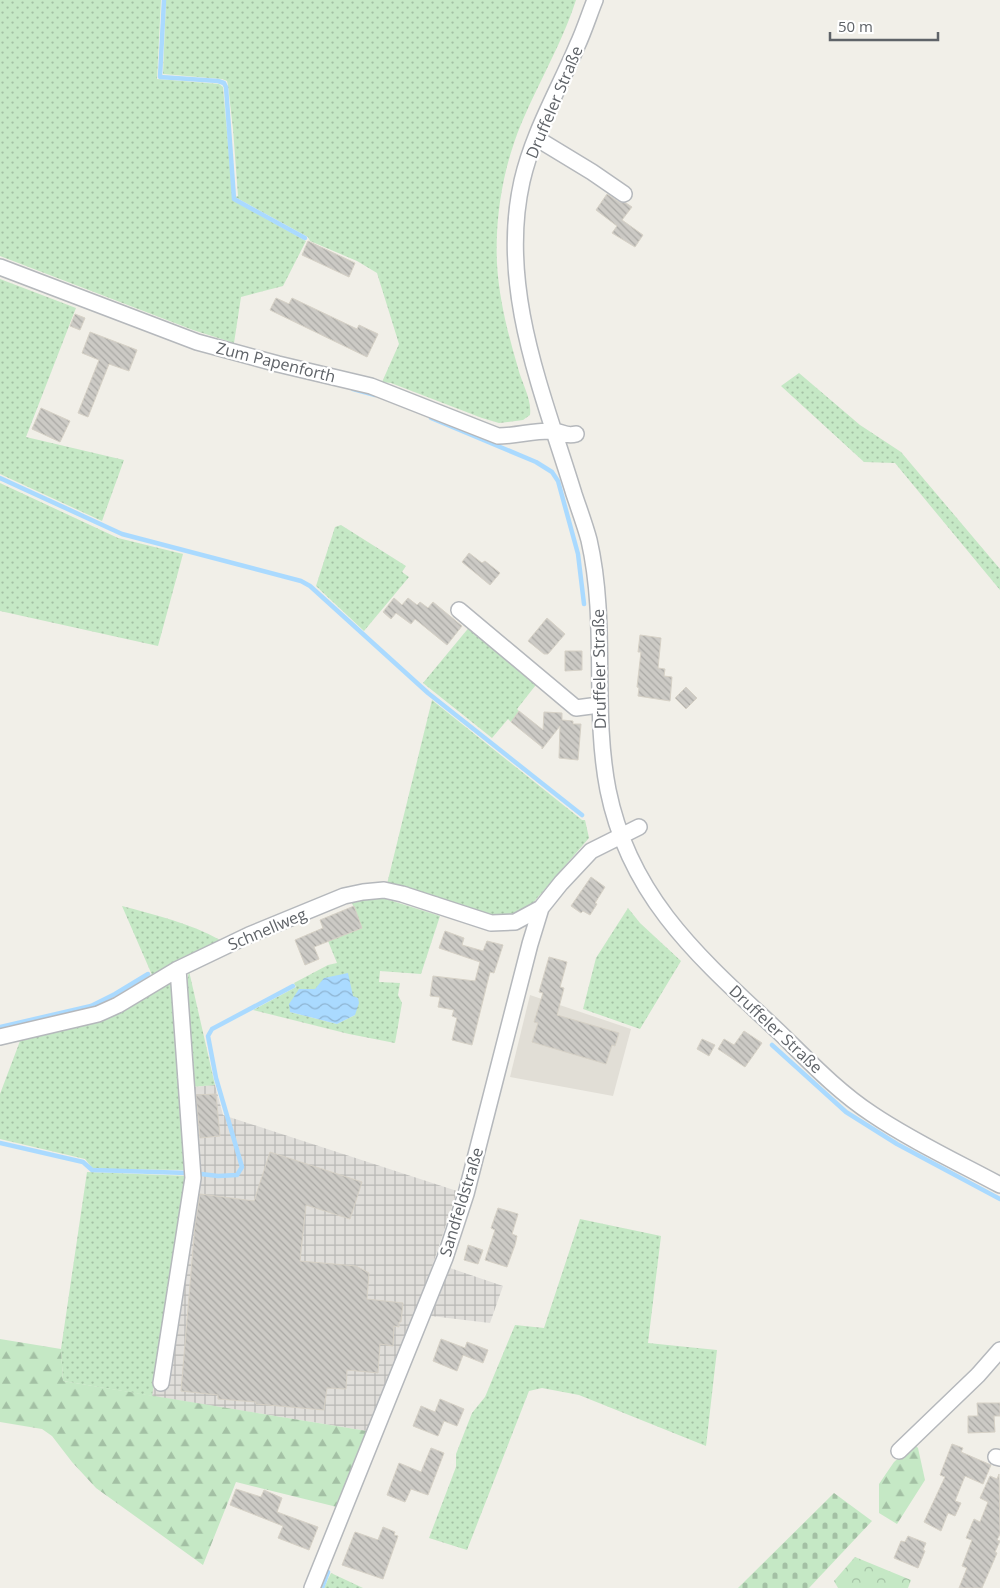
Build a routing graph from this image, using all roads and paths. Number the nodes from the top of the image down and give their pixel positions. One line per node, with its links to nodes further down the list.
1 (595, 0): 2 (street, Druffeler Straße)
2 (536, 138): 3 (street); 5 (street, Druffeler Straße)
3 (624, 194)
4 (0, 267): 5 (street, Zum Papenforth)
5 (555, 431): 6 (street, Zum Papenforth); 8 (street, Druffeler Straße)
6 (576, 434)
7 (459, 610): 8 (street)
8 (599, 705): 10 (street, Druffeler Straße)
9 (639, 827): 10 (street, Sandfeldstraße)
10 (622, 836): 11 (street, Sandfeldstraße); 14 (street, Druffeler Straße)
11 (541, 908): 12 (street, Schnellweg); 18 (street, Sandfeldstraße)
12 (178, 969): 13 (street, Schnellweg); 16 (street)
13 (0, 1038)
14 (1000, 1185)
15 (1000, 1350): 17 (street)
16 (161, 1383)
17 (899, 1451)
18 (312, 1588)

